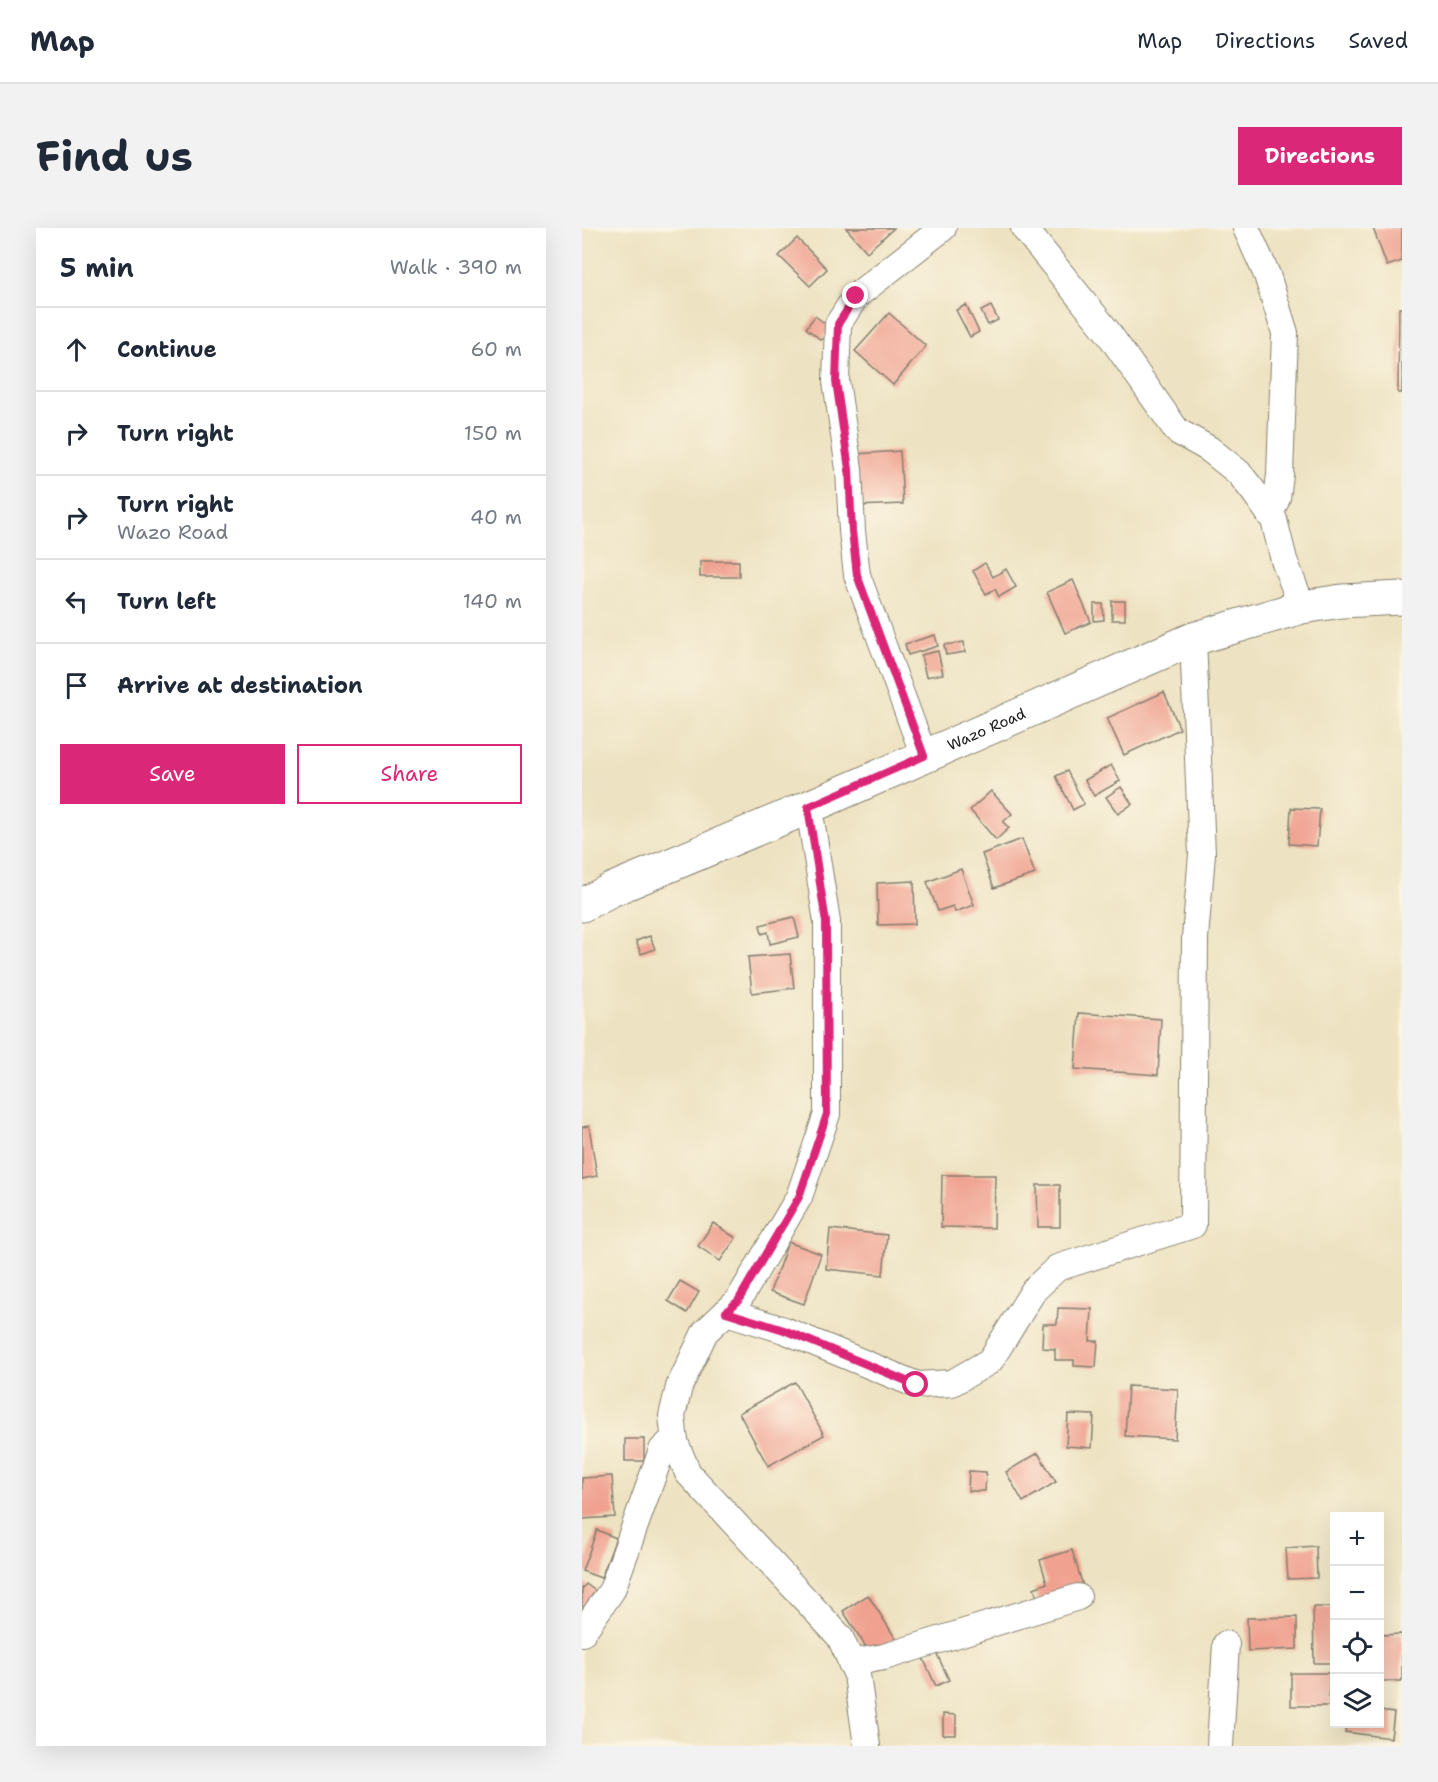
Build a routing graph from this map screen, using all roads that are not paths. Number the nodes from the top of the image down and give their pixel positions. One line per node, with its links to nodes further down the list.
1 (942, 228): 8 (street)
2 (1024, 228): 4 (street)
3 (1246, 228): 4 (street)
4 (1270, 515): 6 (street)
5 (1402, 598): 6 (main road, Wazo Road)
6 (1302, 607): 7 (main road, Wazo Road)
7 (1193, 639): 8 (main road, Wazo Road); 11 (street)
8 (924, 756): 9 (main road, Wazo Road)
9 (808, 807): 10 (main road, Wazo Road); 11 (street)
10 (582, 904)
11 (726, 1312): 12 (street)
12 (675, 1442): 14 (street); 16 (street)
13 (1078, 1597): 16 (street)
14 (582, 1633)
15 (1226, 1644): 18 (street)
16 (851, 1663): 17 (street)
17 (867, 1746)
18 (1220, 1746)

